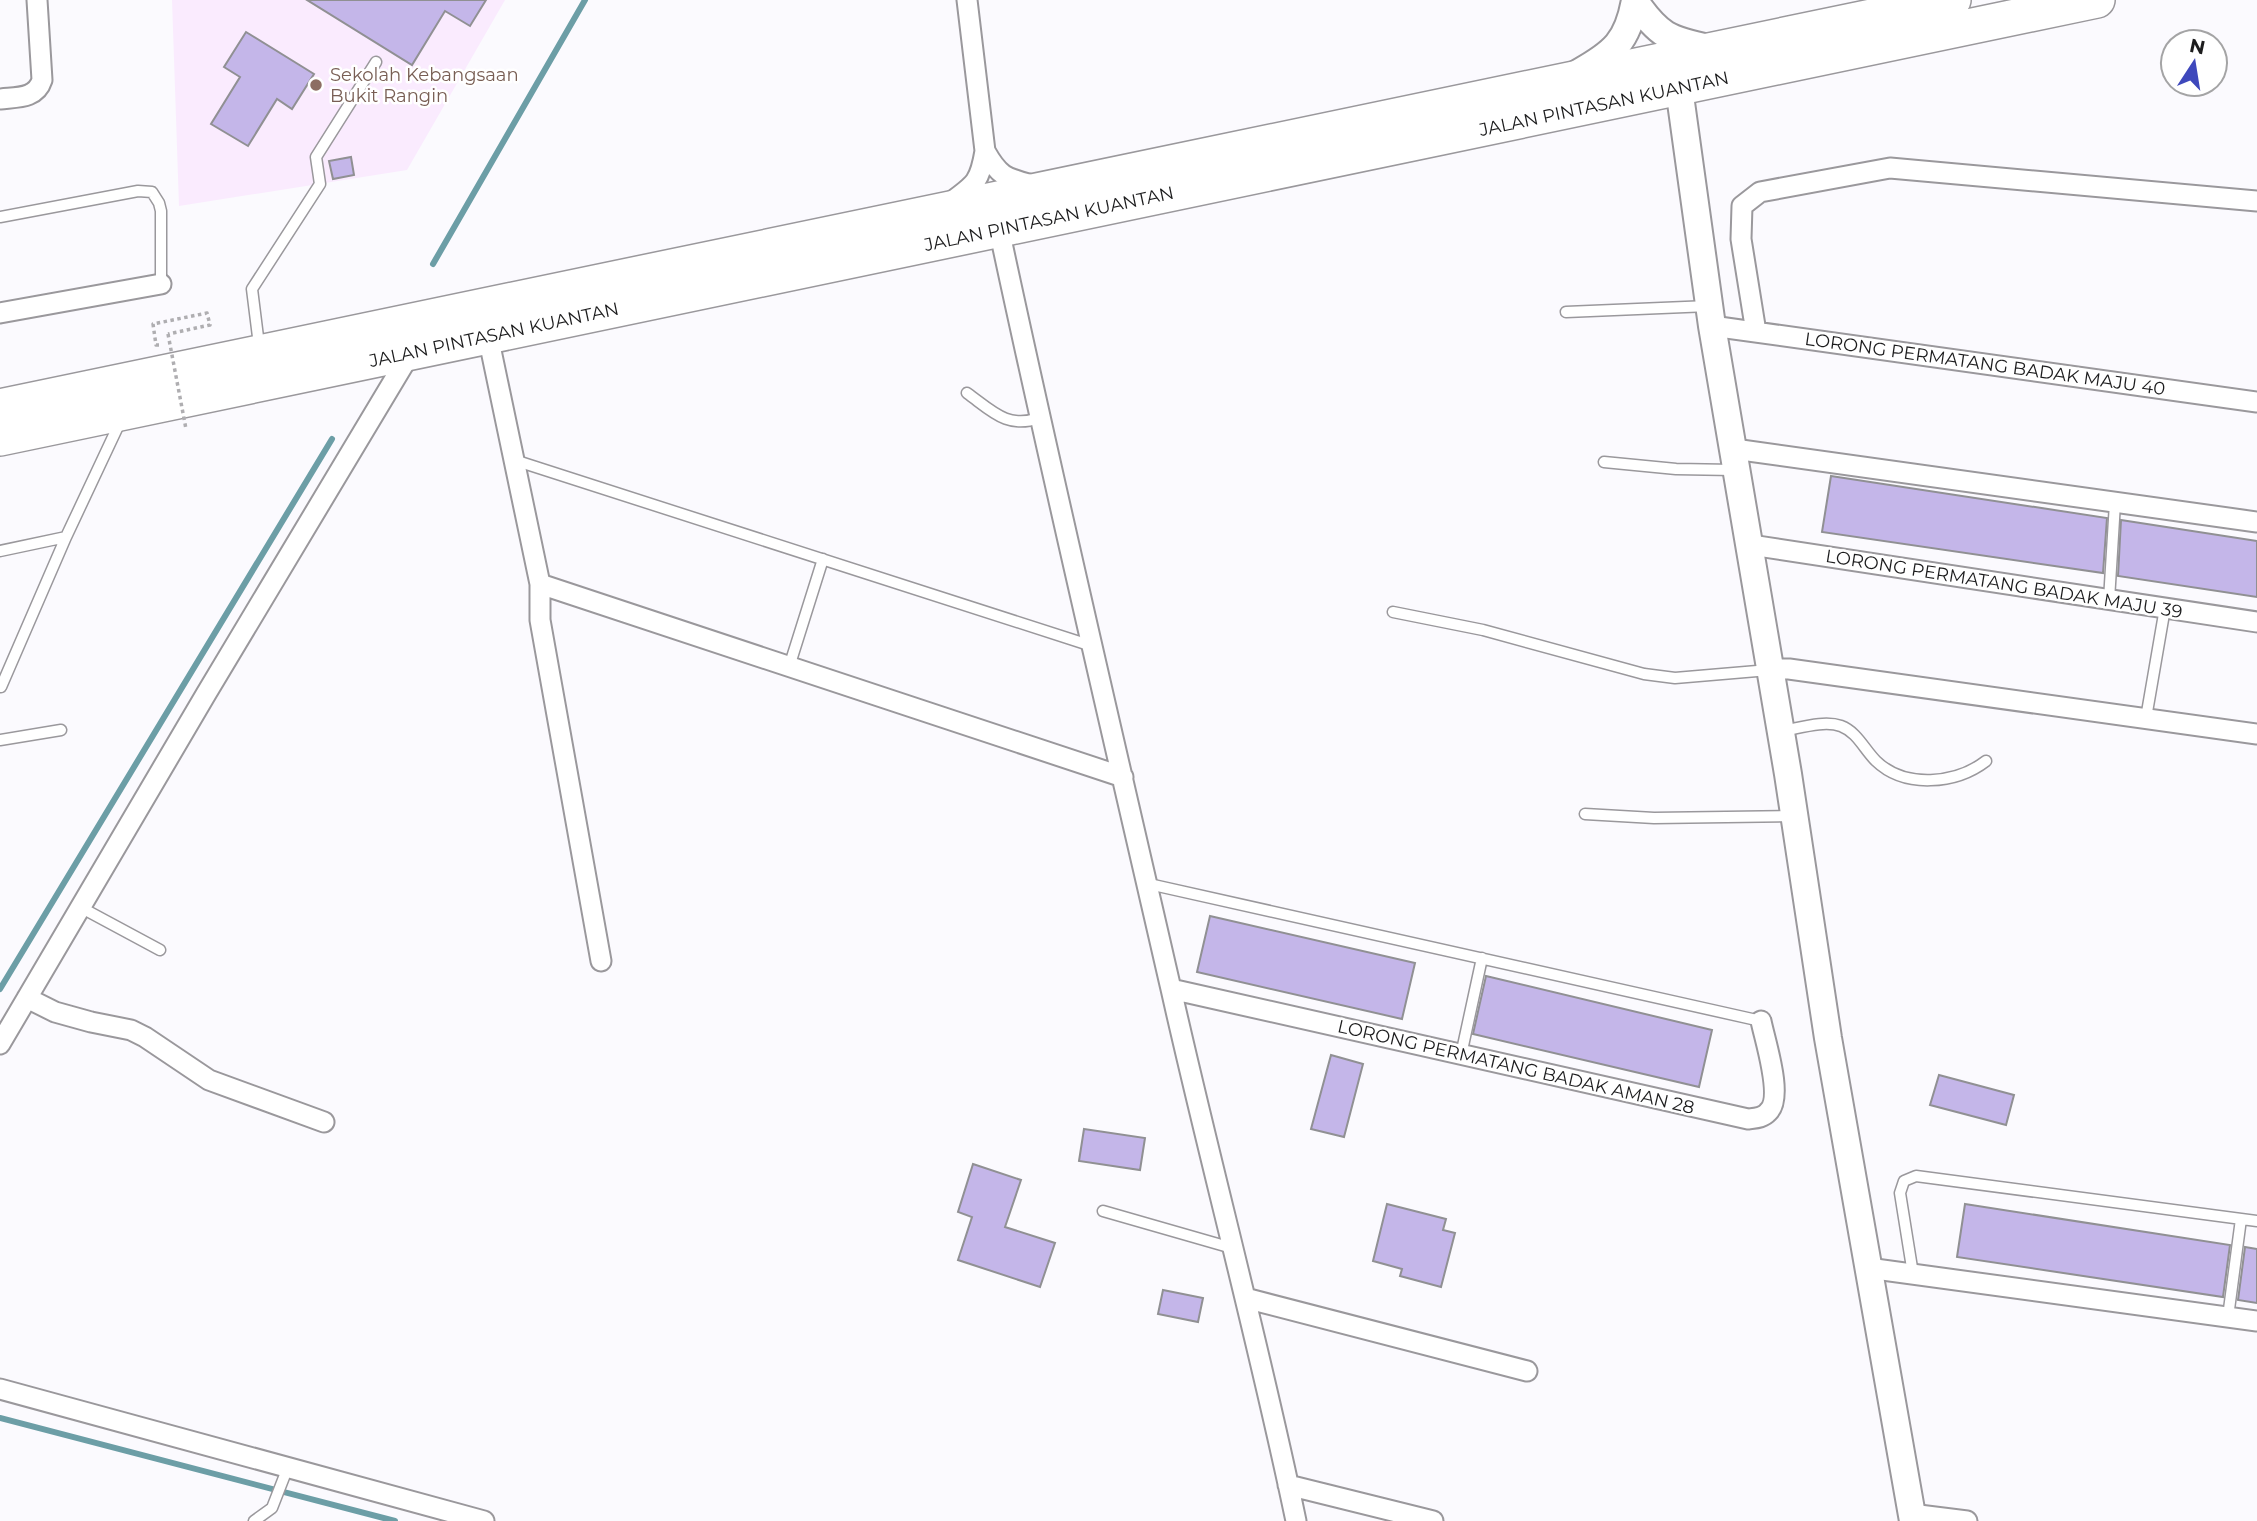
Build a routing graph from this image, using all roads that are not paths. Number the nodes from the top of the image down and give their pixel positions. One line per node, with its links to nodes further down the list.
1 (37, 0): 10 (street)
2 (967, 0): 11 (street)
3 (1635, 0): 6 (street); 8 (street)
4 (1953, 0): 6 (highway, JALAN PINTASAN KUANTAN)
5 (2097, 0): 9 (highway, JALAN PINTASAN KUANTAN)
6 (1716, 49): 8 (highway, JALAN PINTASAN KUANTAN)
7 (376, 62): 24 (lane)
8 (1564, 80): 12 (highway, JALAN PINTASAN KUANTAN)
9 (1679, 88): 16 (highway, JALAN PINTASAN KUANTAN); 20 (street)
10 (0, 99)
11 (985, 151): 12 (street); 14 (street)
12 (1045, 189): 14 (highway, JALAN PINTASAN KUANTAN)
13 (2257, 201): 21 (street)
14 (936, 212): 24 (highway, JALAN PINTASAN KUANTAN)
15 (0, 217): 17 (lane)
16 (999, 229): 22 (highway, JALAN PINTASAN KUANTAN); 29 (street)
17 (161, 284): 19 (street)
18 (1566, 312): 20 (lane)
19 (0, 313)
20 (1711, 316): 21 (street, LORONG PERMATANG BADAK MAJU 40); 33 (street)
21 (1756, 332): 26 (street, LORONG PERMATANG BADAK MAJU 40)
22 (488, 336): 23 (highway, JALAN PINTASAN KUANTAN); 31 (street)
23 (411, 352): 28 (highway, JALAN PINTASAN KUANTAN); 59 (street)
24 (260, 353): 27 (highway, JALAN PINTASAN KUANTAN)
25 (967, 393): 29 (lane)
26 (2257, 401)
27 (0, 407)
28 (125, 412): 30 (highway, JALAN PINTASAN KUANTAN); 36 (lane)
29 (1039, 418): 45 (street)
30 (0, 438)
31 (514, 460): 39 (lane); 40 (street)
32 (1604, 461): 33 (lane)
33 (1728, 465): 34 (street); 37 (street)
34 (2115, 503): 35 (street); 41 (lane)
35 (2257, 522)
36 (66, 537): 38 (lane); 48 (lane)
37 (1751, 545): 41 (street, LORONG PERMATANG BADAK MAJU 39); 47 (street)
38 (0, 551)
39 (823, 559): 45 (lane); 46 (lane)
40 (540, 584): 46 (street); 62 (street)
41 (2109, 600): 42 (street, LORONG PERMATANG BADAK MAJU 39)
42 (2165, 608): 44 (street, LORONG PERMATANG BADAK MAJU 39); 49 (lane)
43 (1393, 612): 47 (lane)
44 (2257, 622)
45 (1091, 646): 55 (street)
46 (789, 667): 55 (street)
47 (1771, 669): 49 (street); 51 (street)
48 (1, 687)
49 (2146, 718): 52 (street)
50 (61, 730): 53 (lane)
51 (1781, 731): 54 (lane); 57 (street)
52 (2257, 734)
53 (0, 740)
54 (1986, 761)
55 (1123, 777): 58 (street)
56 (1585, 814): 57 (lane)
57 (1795, 816): 73 (street)
58 (1149, 884): 61 (lane); 63 (street)
59 (80, 907): 60 (lane); 64 (street)
60 (160, 950)
61 (1482, 958): 65 (lane); 67 (lane)
62 (601, 961)
63 (1171, 989): 67 (street, LORONG PERMATANG BADAK AMAN 28); 72 (street)
64 (27, 998): 66 (street); 68 (street)
65 (1761, 1021): 67 (street, LORONG PERMATANG BADAK AMAN 28)
66 (0, 1044)
67 (1461, 1055)
68 (324, 1122)
69 (1103, 1211): 72 (lane)
70 (2241, 1219): 71 (lane); 74 (lane); 76 (lane)
71 (2257, 1221)
72 (1233, 1248): 75 (street)
73 (1868, 1268): 74 (street); 82 (street)
74 (1913, 1275): 76 (street)
75 (1245, 1298): 78 (street); 81 (street)
76 (2228, 1317): 77 (street)
77 (2257, 1321)
78 (1527, 1371)
79 (0, 1389): 80 (street)
80 (285, 1476): 83 (lane); 84 (street)
81 (1288, 1485): 85 (street); 86 (street)
82 (1912, 1517): 87 (street)
83 (254, 1521)
84 (484, 1521)
85 (1296, 1521)
86 (1433, 1521)
87 (1968, 1521)

